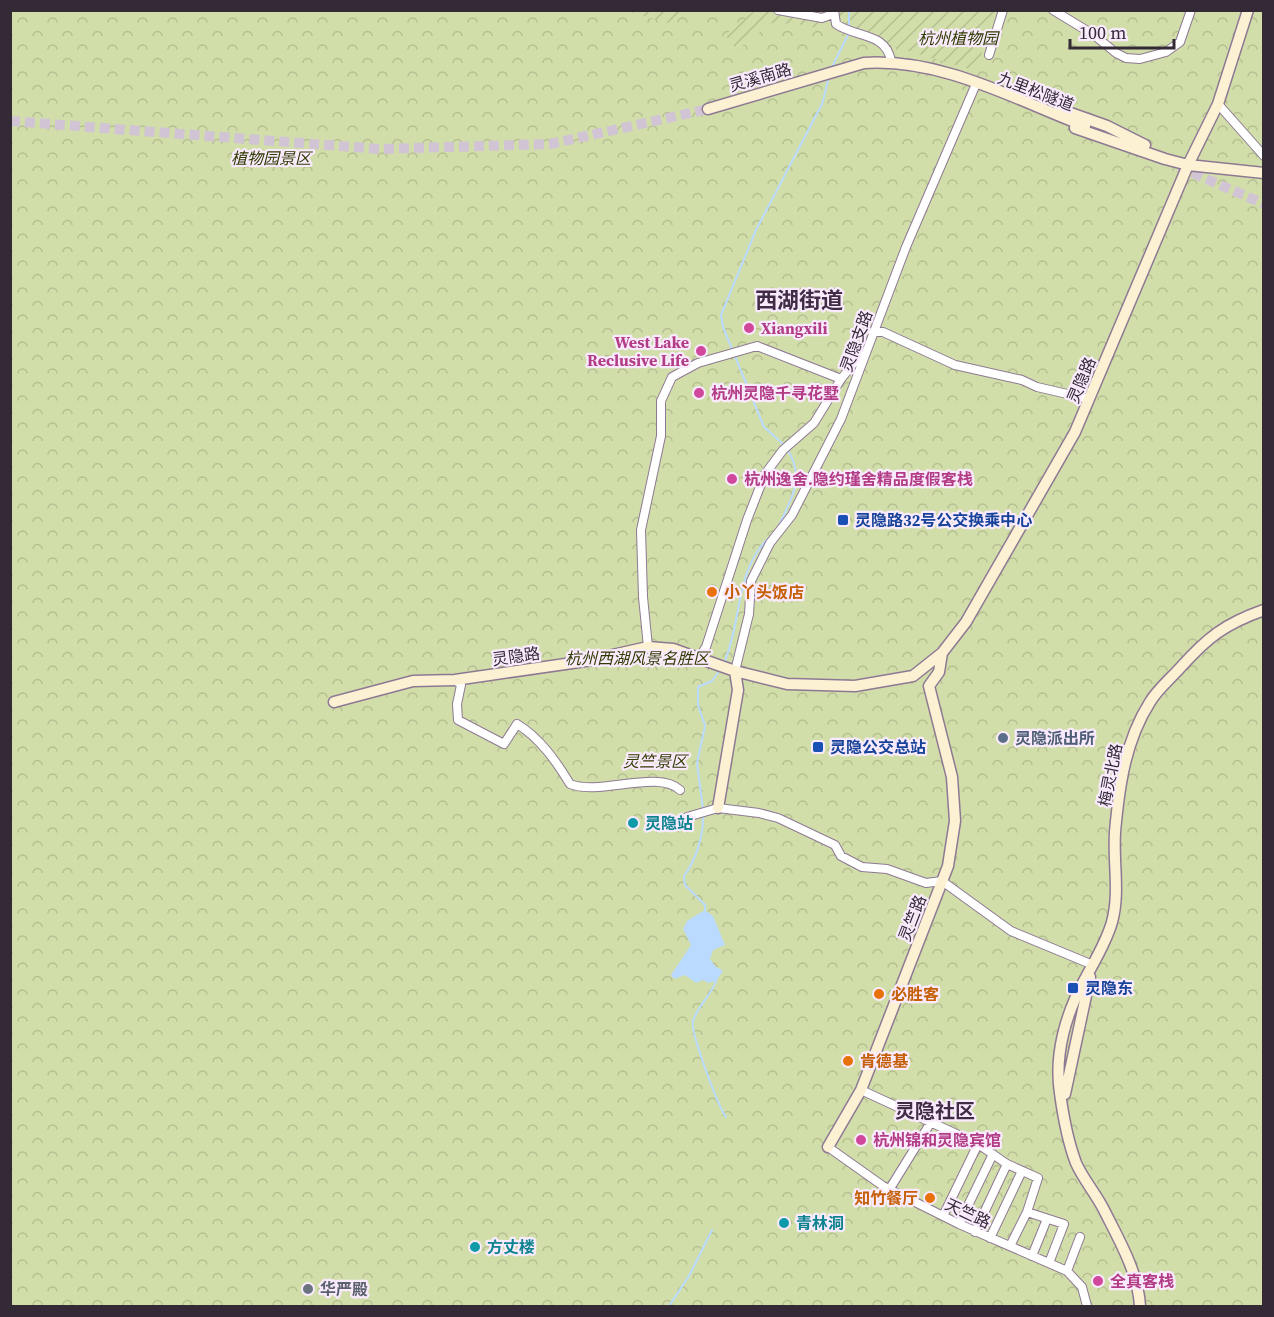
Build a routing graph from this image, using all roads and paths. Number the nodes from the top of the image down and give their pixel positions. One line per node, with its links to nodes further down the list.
1 (778, 10): 6 (street)
2 (1003, 10): 7 (street)
3 (1053, 10): 4 (street)
4 (1191, 10)
5 (1248, 10): 10 (main road, 灵隐路)
6 (833, 12): 8 (street)
7 (989, 56)
8 (891, 61): 9 (main road); 11 (main road, 灵溪南路)
9 (976, 84): 12 (main road, 九里松隧道); 14 (main road); 16 (street, 灵隐支路)
10 (1218, 104): 13 (street); 14 (main road, 灵隐路)
11 (708, 108)
12 (1085, 126)
13 (1263, 156)
14 (1188, 165): 15 (main road); 19 (main road, 灵隐路)
15 (1263, 173)
16 (872, 332): 17 (street, 灵隐支路); 19 (street)
17 (865, 354): 18 (street); 24 (street, 灵隐支路)
18 (841, 379): 21 (street); 23 (street)
19 (1089, 399): 22 (main road, 灵隐路)
20 (1263, 610): 33 (main road, 梅灵北路)
21 (648, 647): 23 (main road, 灵隐路); 26 (main road, 灵隐路)
22 (942, 653): 25 (main road); 27 (main road)
23 (699, 658): 24 (main road, 灵隐路)
24 (733, 670): 25 (main road, 灵隐路); 30 (main road)
25 (913, 676): 27 (main road)
26 (455, 680): 28 (main road, 灵隐路); 29 (street)
27 (929, 686): 32 (main road, 灵竺路)
28 (334, 702)
29 (680, 790)
30 (713, 811): 31 (street); 32 (street)
31 (687, 817)
32 (942, 881): 33 (street); 34 (main road, 灵竺路)
33 (1093, 965): 45 (main road, 梅灵北路)
34 (861, 1090): 35 (street); 37 (main road, 灵竺路)
35 (931, 1122): 36 (street); 41 (street)
36 (978, 1144): 38 (street); 43 (street)
37 (828, 1147): 41 (street, 天竺路)
38 (993, 1154): 39 (street); 46 (street)
39 (1007, 1164): 40 (street); 47 (street)
40 (1022, 1171): 42 (street); 49 (street)
41 (889, 1190): 43 (street, 天竺路)
42 (1027, 1212): 44 (street); 50 (street)
43 (943, 1216): 46 (street, 天竺路)
44 (1047, 1219): 51 (street); 52 (street)
45 (1108, 1220): 55 (main road, 梅灵北路); 56 (main road, 梅灵北路)
46 (959, 1224): 47 (street, 天竺路)
47 (975, 1232): 49 (street, 天竺路)
48 (1080, 1237): 53 (street)
49 (990, 1238): 50 (street, 天竺路)
50 (1010, 1246): 51 (street, 天竺路)
51 (1032, 1256): 52 (street, 天竺路)
52 (1049, 1263): 53 (street, 天竺路)
53 (1067, 1271): 54 (street)
54 (1087, 1306)
55 (1134, 1306)
56 (1140, 1306)

